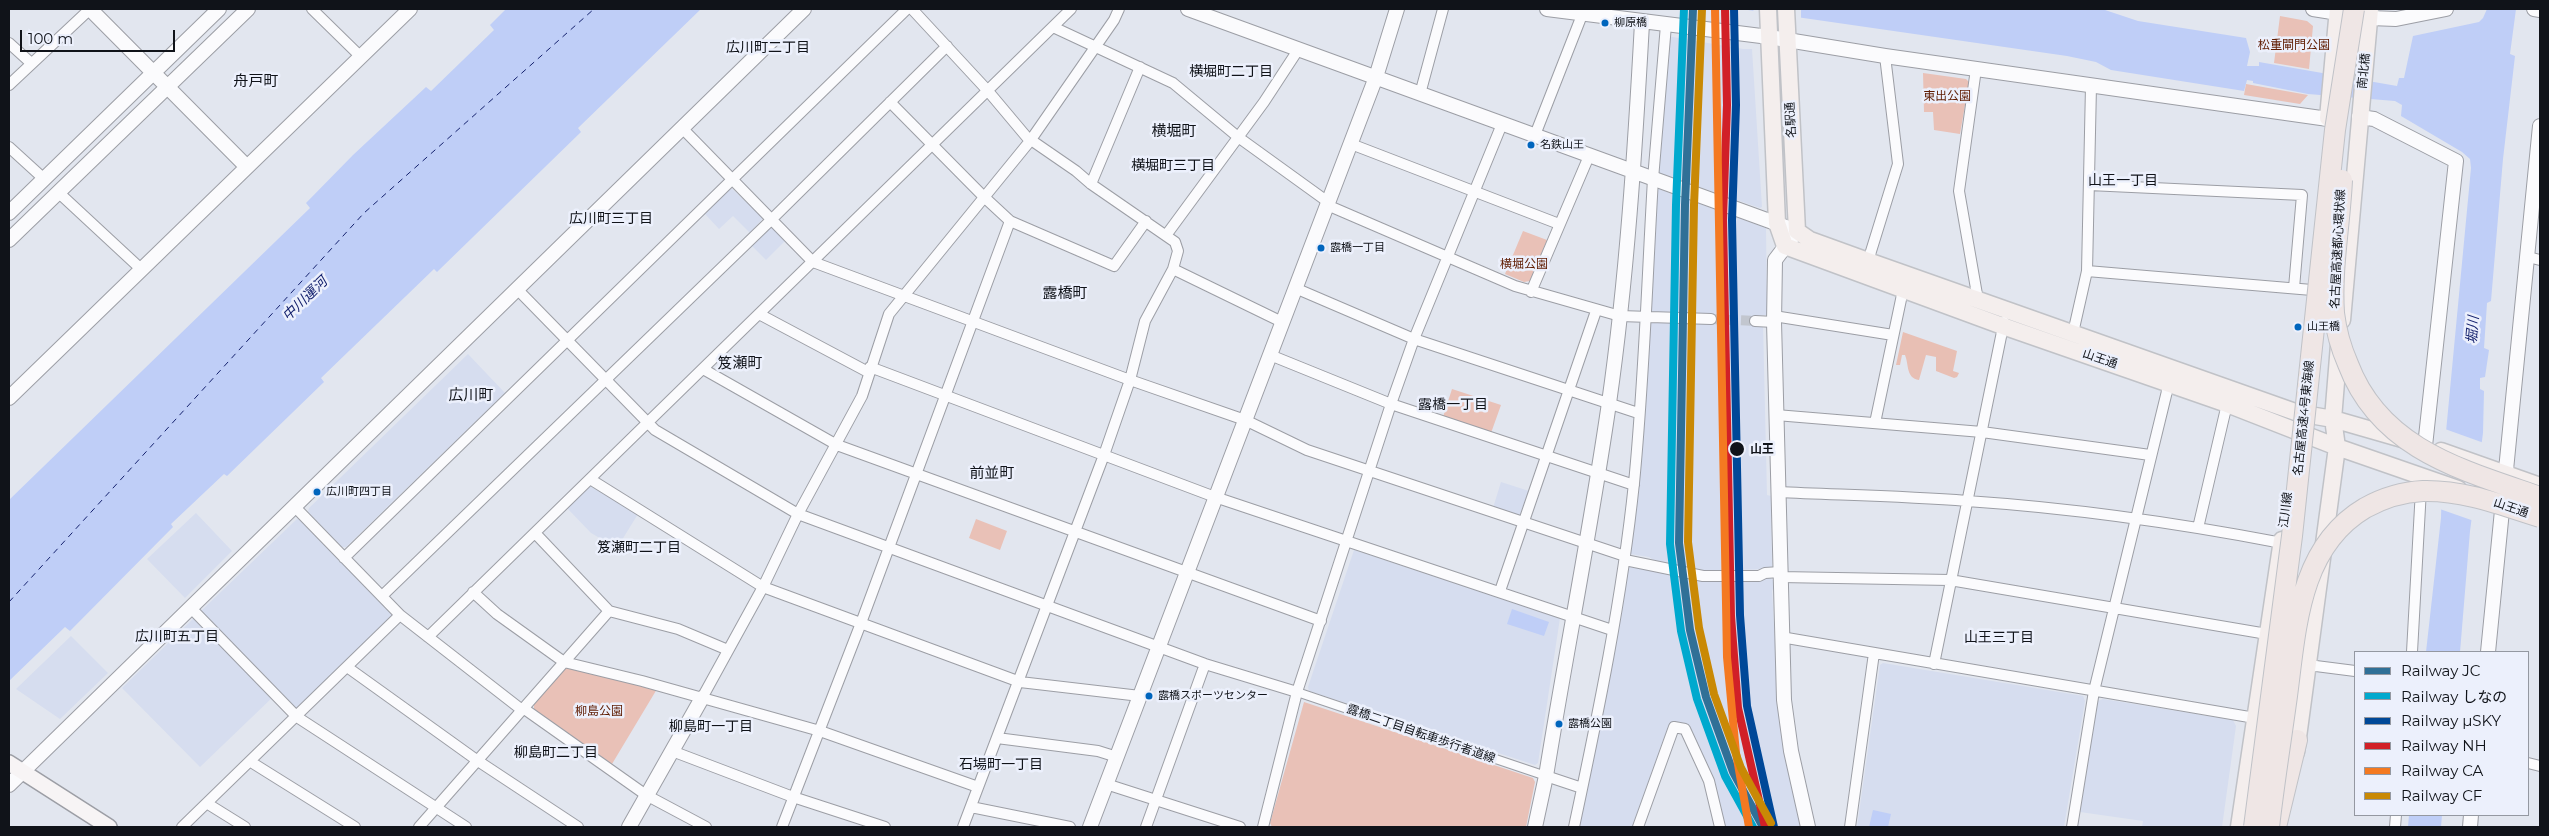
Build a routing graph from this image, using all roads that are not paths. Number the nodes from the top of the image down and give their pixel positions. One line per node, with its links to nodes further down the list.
1 (90, 9): 34 (street); 37 (street)
2 (219, 9): 37 (street)
3 (248, 9): 41 (street)
4 (312, 9): 32 (street)
5 (410, 9): 32 (street)
6 (804, 9): 49 (street)
7 (907, 9): 61 (street)
8 (912, 9): 29 (street)
9 (1071, 9): 25 (street)
10 (1119, 9): 30 (street)
11 (1188, 9): 31 (street)
12 (1397, 9): 38 (street)
13 (1443, 9): 43 (street)
14 (1547, 9): 20 (street)
15 (2313, 9): 19 (street)
16 (2446, 9): 19 (street)
17 (2534, 9): 18 (street)
18 (2540, 10)
19 (2354, 11): 45 (main road, 南北橋); 46 (main road, 江川線); 144 (highway, 名古屋高速都心環状線, bridge); 244 (highway, 名古屋高速4号東海線, bridge)
20 (1582, 14): 23 (street); 51 (street)
21 (1768, 14): 26 (main road, 名駅通)
22 (1787, 15): 27 (main road, 名駅通)
23 (1642, 23): 24 (street); 59 (street)
24 (1666, 25): 26 (street); 62 (street)
25 (1053, 27): 30 (street); 42 (street)
26 (1769, 37): 27 (street); 73 (main road, 名駅通)
27 (1788, 40): 33 (street); 75 (main road, 名駅通)
28 (9, 43): 34 (street)
29 (947, 46): 42 (street); 44 (street)
30 (1095, 47): 35 (street); 53 (street)
31 (1298, 50): 38 (street); 52 (street)
32 (360, 56): 58 (street)
33 (1885, 56): 36 (street); 81 (street)
34 (31, 63): 39 (street)
35 (1140, 67): 52 (street); 63 (street)
36 (1976, 69): 40 (street); 93 (street)
37 (154, 74): 41 (street); 60 (street)
38 (1376, 77): 43 (street); 54 (street)
39 (9, 85)
40 (2091, 86): 46 (street); 64 (street)
41 (167, 87): 58 (street); 65 (street)
42 (988, 91): 53 (street); 55 (street)
43 (1420, 94): 47 (street)
44 (890, 102): 55 (street); 70 (street)
45 (2360, 110): 122 (main road); 129 (street)
46 (2328, 119): 90 (main road, 江川線)
47 (1502, 124): 51 (street); 66 (street)
48 (2540, 126): 50 (street)
49 (683, 129): 61 (street); 86 (street)
50 (2540, 133): 80 (street)
51 (1534, 135): 57 (street)
52 (1238, 137): 68 (street); 76 (street)
53 (1030, 140): 63 (street); 67 (street)
54 (1351, 144): 66 (street); 68 (street)
55 (933, 145): 67 (street); 82 (street)
56 (9, 147): 60 (street)
57 (1589, 156): 59 (street); 74 (street)
58 (247, 166): 83 (street)
59 (1633, 172): 62 (street); 96 (street)
60 (43, 178): 69 (street)
61 (733, 180): 70 (street); 107 (street)
62 (1653, 180): 73 (street); 97 (street)
63 (1091, 184): 72 (street)
64 (2089, 185): 85 (street); 88 (street)
65 (58, 192): 77 (street); 83 (street)
66 (1474, 192): 74 (street); 79 (street)
67 (983, 196): 71 (street); 92 (street)
68 (1328, 203): 79 (street); 87 (street)
69 (9, 212)
70 (772, 219): 82 (street); 111 (street)
71 (1010, 221): 72 (street); 102 (street)
72 (1146, 221): 76 (street)
73 (1777, 223): 75 (street); 78 (main road)
74 (1560, 224): 91 (street)
75 (1797, 232): 78 (street); 81 (main road, 山王通)
76 (1167, 234): 84 (street)
77 (9, 240)
78 (1785, 246): 89 (main road, 山王通); 99 (street)
79 (1448, 257): 91 (street); 106 (street)
80 (2534, 258): 137 (street)
81 (1868, 261): 93 (main road, 山王通)
82 (814, 262): 92 (street); 95 (street)
83 (141, 269): 116 (street)
84 (1173, 269): 103 (street); 112 (street)
85 (2087, 271): 88 (street); 104 (street)
86 (516, 288): 107 (street); 146 (street)
87 (1295, 288): 103 (street); 106 (street)
88 (2294, 288): 90 (street)
89 (1903, 290): 100 (main road, 山王通); 105 (street)
90 (2312, 290): 124 (main road, 江川線)
91 (1531, 292): 94 (street)
92 (902, 296): 102 (street); 110 (street)
93 (1978, 300): 100 (main road, 山王通)
94 (1596, 311): 96 (street); 114 (street)
95 (759, 314): 109 (street); 110 (street)
96 (1620, 316): 97 (street); 118 (street)
97 (1647, 317): 98 (street); 120 (street)
98 (1711, 319)
99 (1774, 319): 101 (street); 105 (street); 121 (street)
100 (2005, 319): 104 (main road, 山王通); 113 (main road, 山王通); 127 (street)
101 (1755, 321)
102 (973, 322): 112 (street); 115 (street)
103 (1282, 322): 108 (street)
104 (2073, 333): 124 (main road, 山王通)
105 (1894, 335): 126 (street)
106 (1414, 339): 114 (street); 117 (street)
107 (566, 340): 111 (street); 159 (street)
108 (1270, 355): 117 (street); 123 (street)
109 (703, 369): 125 (street); 128 (street)
110 (869, 370): 115 (street); 128 (street)
111 (606, 380): 125 (street); 167 (street)
112 (1130, 380): 123 (street); 131 (street)
113 (2169, 383): 119 (main road, 山王通); 132 (street)
114 (1568, 390): 118 (street); 133 (street)
115 (945, 397): 131 (street); 135 (street)
116 (9, 398)
117 (1391, 404): 133 (street); 134 (street)
118 (1609, 404): 120 (street); 136 (street)
119 (2227, 404): 124 (main road, 山王通); 152 (street)
120 (1638, 413): 140 (street)
121 (1776, 415): 126 (street); 142 (street)
122 (2333, 419): 124 (main road, 山王通); 129 (main road, 山王通); 130 (main road)
123 (1245, 420): 134 (street); 143 (street)
124 (2297, 421): 130 (main road, 山王通); 157 (main road, 江川線)
125 (648, 423): 139 (street); 148 (street)
126 (1875, 423): 127 (street)
127 (1982, 432): 132 (street); 145 (street)
128 (837, 445): 135 (street); 148 (street)
129 (2425, 446): 137 (main road, 山王通)
130 (2337, 447): 138 (main road, 山王通); 188 (main road)
131 (1104, 455): 143 (street); 153 (street)
132 (2150, 455): 149 (street)
133 (1546, 456): 136 (street); 151 (street)
134 (1370, 472): 151 (street); 155 (street)
135 (916, 474): 153 (street); 158 (street)
136 (1597, 474): 140 (street); 156 (street)
137 (2505, 474): 141 (main road); 147 (street)
138 (2422, 476): 147 (main road, 山王通, bridge); 182 (street)
139 (590, 479): 154 (street); 164 (street)
140 (1634, 485): 160 (street)
141 (2540, 486)
142 (1778, 492): 145 (street); 162 (street)
143 (1215, 498): 155 (street); 161 (street)
144 (2540, 498)
145 (1968, 501): 149 (street); 163 (street)
146 (294, 506): 159 (street); 169 (street)
147 (2502, 506): 150 (main road, 山王通); 183 (street)
148 (798, 514): 158 (street); 164 (street)
149 (2136, 518): 152 (street); 170 (street)
150 (2540, 518): 245 (highway, bridge)
151 (1524, 521): 156 (street); 166 (street)
152 (2198, 528): 157 (street)
153 (1075, 532): 161 (street); 168 (street)
154 (535, 533): 165 (street); 171 (street)
155 (1347, 542): 166 (street); 174 (street)
156 (1586, 543): 160 (street); 173 (street)
157 (2282, 543): 177 (main road, 江川線)
158 (889, 547): 168 (street); 175 (street)
159 (344, 558): 167 (street)
160 (1625, 558): 162 (street); 176 (street)
161 (1186, 573): 174 (street); 180 (street)
162 (1780, 574): 163 (street); 179 (street)
163 (1950, 580): 170 (street); 187 (street)
164 (764, 587): 175 (street); 181 (street)
165 (474, 592): 178 (street); 185 (street)
166 (1500, 592): 173 (street)
167 (382, 596): 172 (street)
168 (1048, 606): 180 (street); 191 (street)
169 (190, 607): 197 (street); 207 (street)
170 (2113, 608): 177 (street); 192 (street)
171 (609, 611): 181 (street); 185 (street)
172 (400, 615): 178 (street); 189 (street)
173 (1572, 617): 176 (street); 208 (street)
174 (1321, 621): 193 (street)
175 (861, 623): 191 (street); 199 (street)
176 (1612, 630): 212 (street)
177 (2267, 634): 198 (main road, 江川線)
178 (428, 637): 196 (street)
179 (1782, 637): 184 (street); 240 (street)
180 (1158, 646): 186 (street); 194 (street)
181 (728, 650): 195 (street)
182 (2412, 651)
183 (2488, 651)
184 (1874, 653): 187 (street); 241 (street)
185 (564, 662): 195 (street); 196 (street)
186 (1204, 664): 193 (street); 215 (street)
187 (1934, 664): 192 (street)
188 (2308, 665): 190 (street); 201 (main road)
189 (347, 667): 197 (street); 204 (street)
190 (2354, 671)
191 (1020, 682): 194 (street); 200 (street)
192 (2094, 691): 198 (street); 242 (street)
193 (1297, 692): 208 (street, 露橋二丁目自転車歩行者道線); 235 (street)
194 (1140, 696): 203 (street)
195 (702, 698): 199 (street); 202 (street)
196 (523, 709): 204 (street); 213 (street)
197 (298, 717): 205 (street); 218 (street)
198 (2254, 718): 243 (main road, 江川線)
199 (820, 731): 211 (street); 214 (street)
200 (997, 738): 203 (street); 211 (street)
201 (2297, 740): 246 (highway); 247 (main road)
202 (672, 751): 213 (street); 214 (street)
203 (1117, 757): 209 (street)
204 (478, 761): 218 (street); 225 (street)
205 (251, 762): 216 (street); 222 (street)
206 (9, 763): 207 (main road)
207 (23, 772): 210 (street); 219 (main road)
208 (1546, 776): 212 (street); 236 (street)
209 (1106, 784): 215 (street); 232 (street)
210 (9, 785)
211 (978, 787): 217 (street)
212 (1582, 788): 237 (street)
213 (646, 795): 226 (street); 227 (street)
214 (793, 797): 228 (street); 229 (street)
215 (1156, 801): 233 (street); 234 (street)
216 (208, 804): 220 (street); 221 (street)
217 (971, 806): 230 (street); 231 (street)
218 (436, 808): 223 (street); 224 (street)
219 (108, 827)
220 (182, 827)
221 (245, 827)
222 (355, 827)
223 (419, 827)
224 (466, 827)
225 (578, 827)
226 (629, 827)
227 (706, 827)
228 (782, 827)
229 (885, 827)
230 (963, 827)
231 (1070, 827)
232 (1090, 827)
233 (1146, 827)
234 (1240, 827)
235 (1263, 827)
236 (1535, 827)
237 (1574, 827)
238 (1638, 827): 239 (street)
239 (1720, 827)
240 (1808, 827)
241 (1850, 827)
242 (2072, 827)
243 (2240, 827)
244 (2254, 827)
245 (2269, 827)
246 (2276, 827)
247 (2285, 827)

